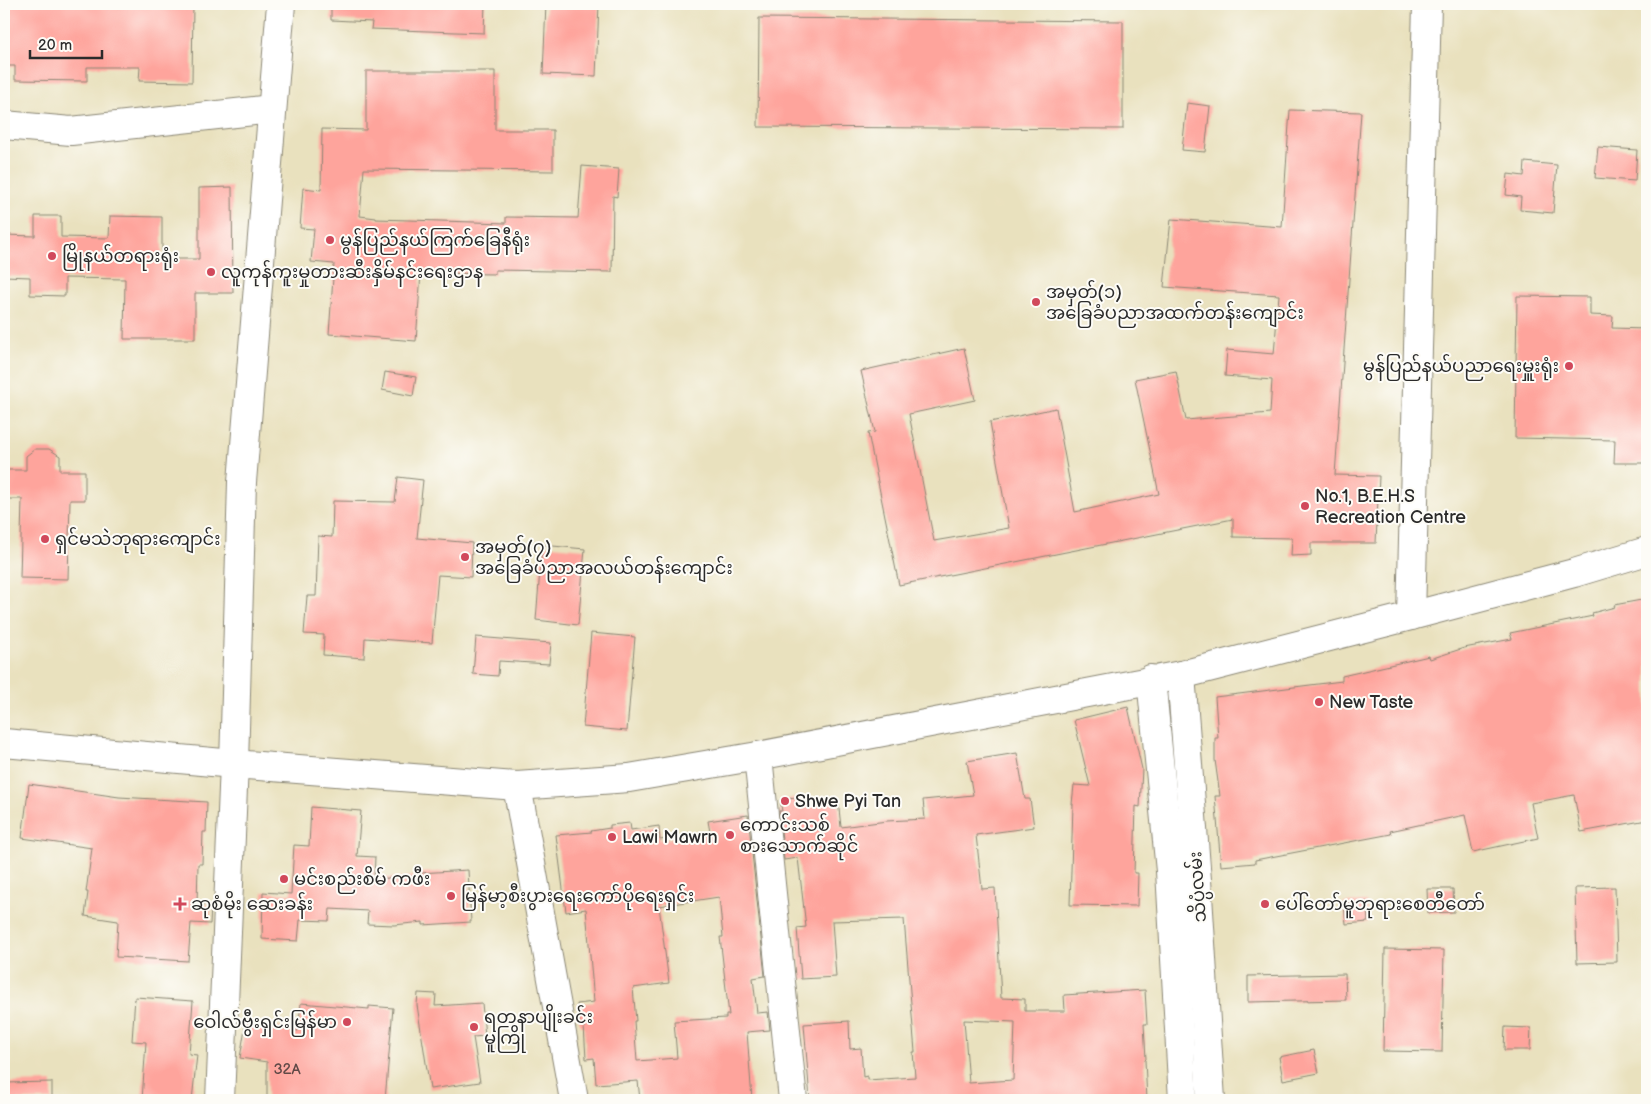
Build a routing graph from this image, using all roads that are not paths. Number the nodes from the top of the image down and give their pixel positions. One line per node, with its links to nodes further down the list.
1 (281, 4): 3 (street)
2 (1427, 4): 6 (street)
3 (272, 109): 4 (street); 11 (street)
4 (4, 125)
5 (1647, 551): 6 (street)
6 (1411, 616): 7 (street)
7 (1180, 675): 8 (street); 17 (street, သိပ္ပံလမ်း)
8 (1151, 679): 10 (street); 16 (street, သိပ္ပံလမ်း)
9 (4, 743): 11 (street)
10 (758, 756): 12 (street); 15 (street)
11 (234, 764): 12 (street); 13 (street)
12 (517, 786): 14 (street)
13 (220, 1100)
14 (574, 1100)
15 (793, 1100)
16 (1183, 1100)
17 (1211, 1100)

